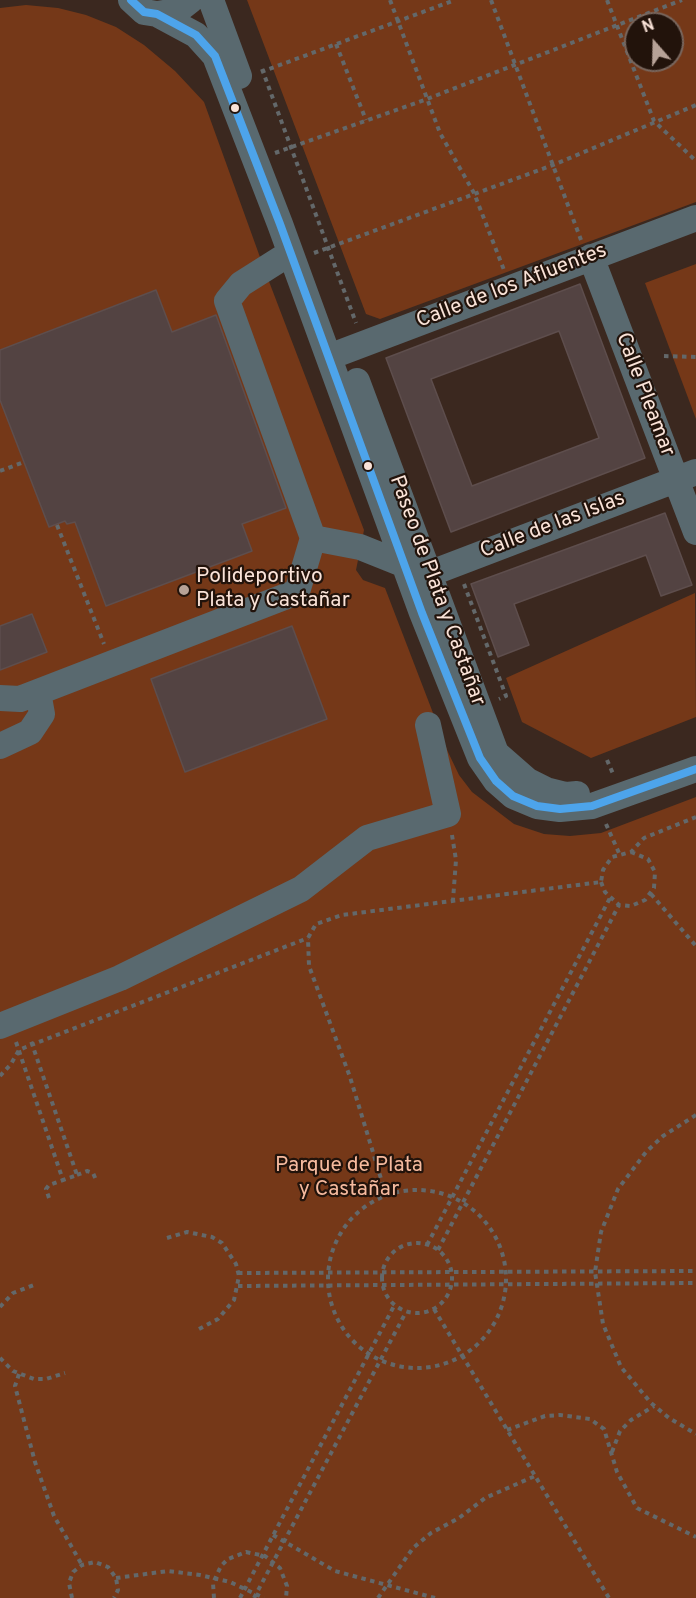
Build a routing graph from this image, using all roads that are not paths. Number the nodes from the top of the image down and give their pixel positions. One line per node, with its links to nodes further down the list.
1 (131, 0): 4 (street, Paseo de Plata y Castañar)
2 (191, 0): 4 (street)
3 (211, 0): 6 (street, Paseo de Plata y Castañar)
4 (157, 14): 6 (street, Paseo de Plata y Castañar)
5 (696, 218): 7 (street, Calle de los Afluentes)
6 (309, 252): 8 (street, Paseo de Plata y Castañar); 11 (street)
7 (587, 252): 8 (street, Calle de los Afluentes); 9 (street, Calle Pleamar)
8 (344, 346): 12 (street, Paseo de Plata y Castañar)
9 (686, 475): 10 (street, Calle Pleamar); 12 (street, Calle de las Islas)
10 (696, 532)
11 (313, 538): 12 (street); 13 (street)
12 (415, 573): 17 (street, Paseo de Plata y Castañar); 18 (street, Paseo de Plata y Castañar)
13 (38, 692): 14 (street); 16 (street)
14 (0, 698)
15 (428, 725): 19 (street)
16 (0, 746)
17 (696, 750)
18 (696, 769)
19 (11, 1022)

